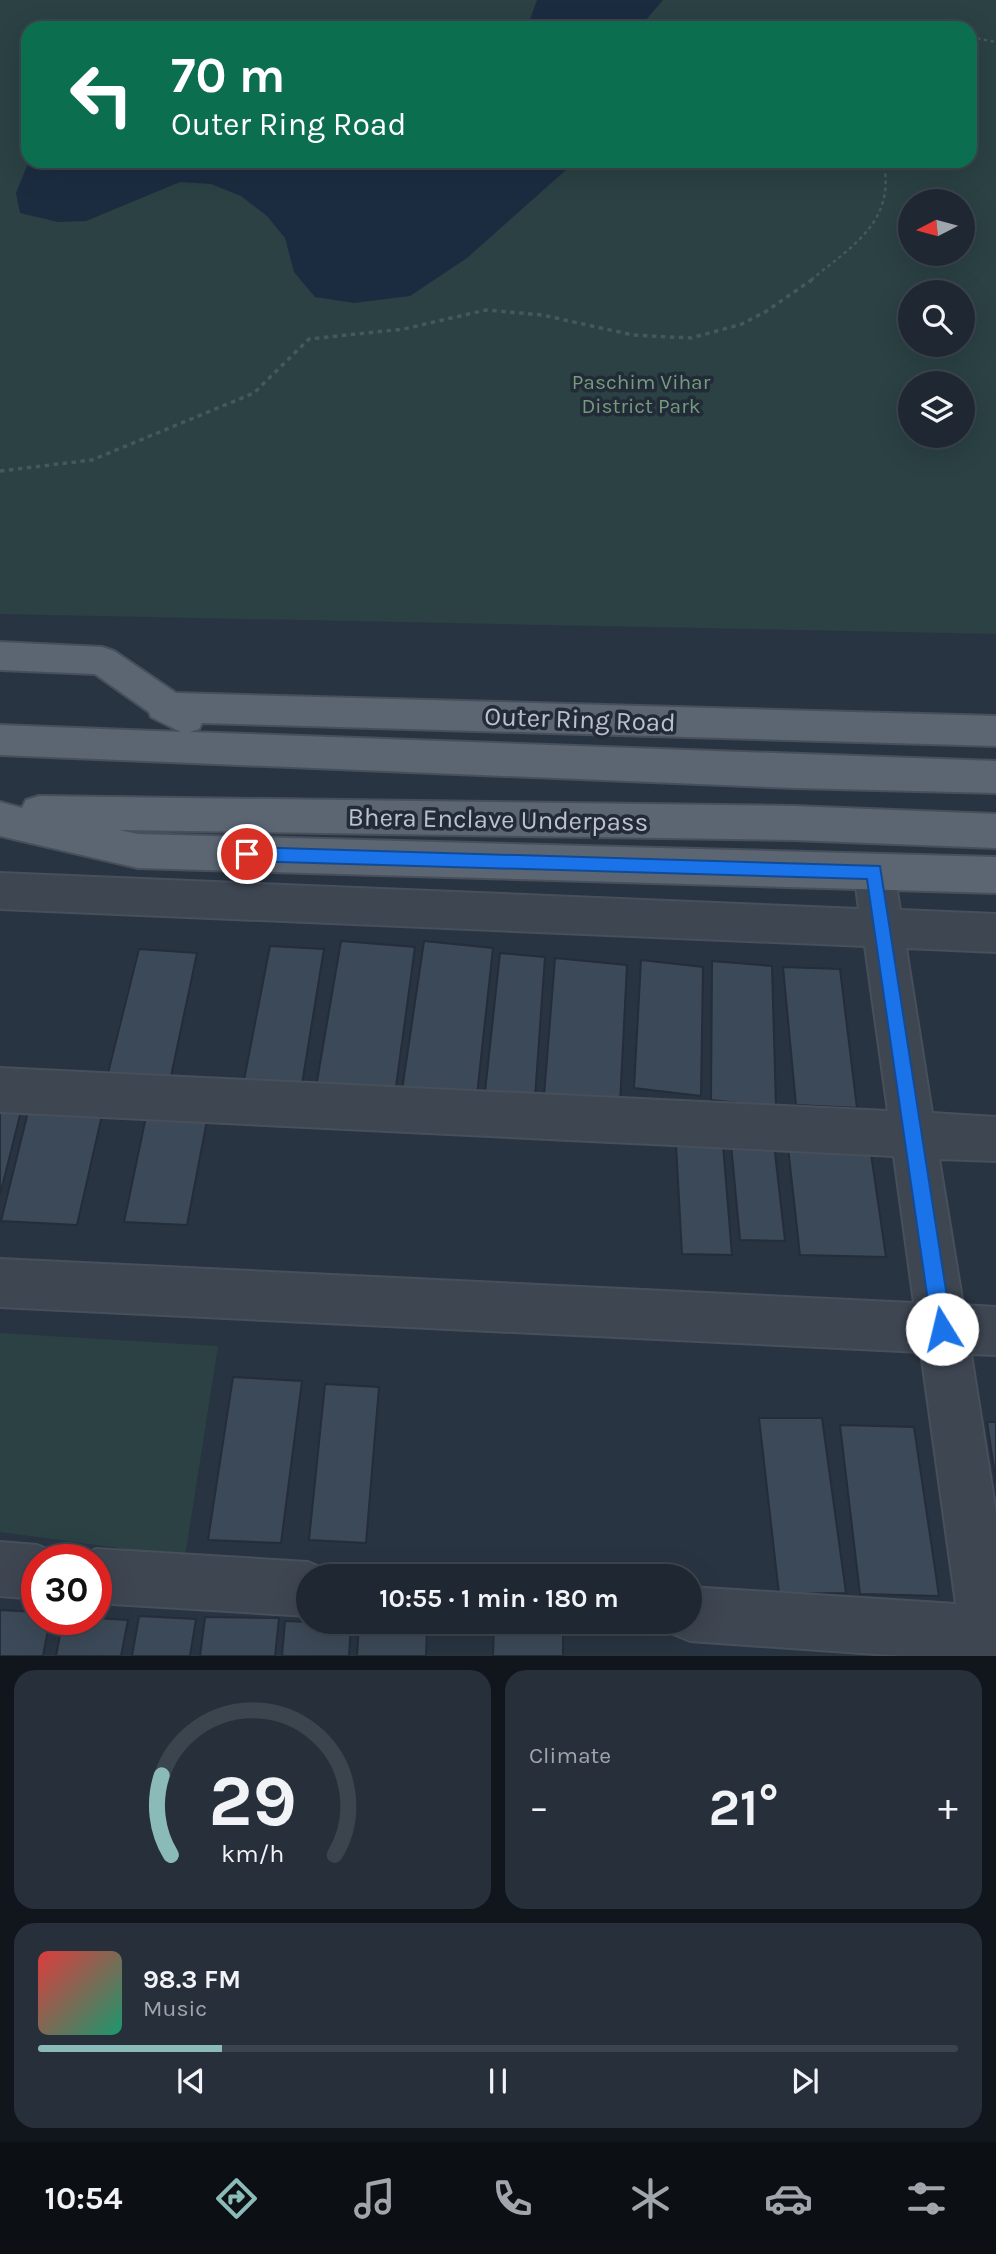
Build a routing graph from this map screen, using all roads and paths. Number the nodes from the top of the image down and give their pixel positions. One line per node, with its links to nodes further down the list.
1 (977, 38): 2 (path)
2 (996, 42)
3 (885, 168): 4 (path)
4 (0, 471)
5 (0, 656): 6 (main road)
6 (164, 707): 7 (main road, Outer Ring Road); 9 (main road)
7 (996, 731)
8 (0, 740): 9 (main road)
9 (234, 748): 10 (main road)
10 (996, 777)
11 (0, 812): 13 (main road, Bhera Enclave Underpass)
12 (0, 819): 14 (main road)
13 (996, 831)
14 (874, 872): 15 (main road); 17 (street)
15 (996, 875)
16 (0, 891): 17 (street)
17 (885, 929): 18 (street); 20 (street)
18 (996, 933)
19 (0, 1090): 20 (street)
20 (913, 1136): 21 (street); 23 (street)
21 (996, 1139)
22 (0, 1283): 23 (street)
23 (942, 1329): 24 (street); 30 (street)
24 (996, 1331)
25 (0, 1569): 26 (street)
26 (21, 1571)
27 (112, 1577): 28 (street)
28 (296, 1588)
29 (702, 1615): 30 (street)
30 (991, 1641)

